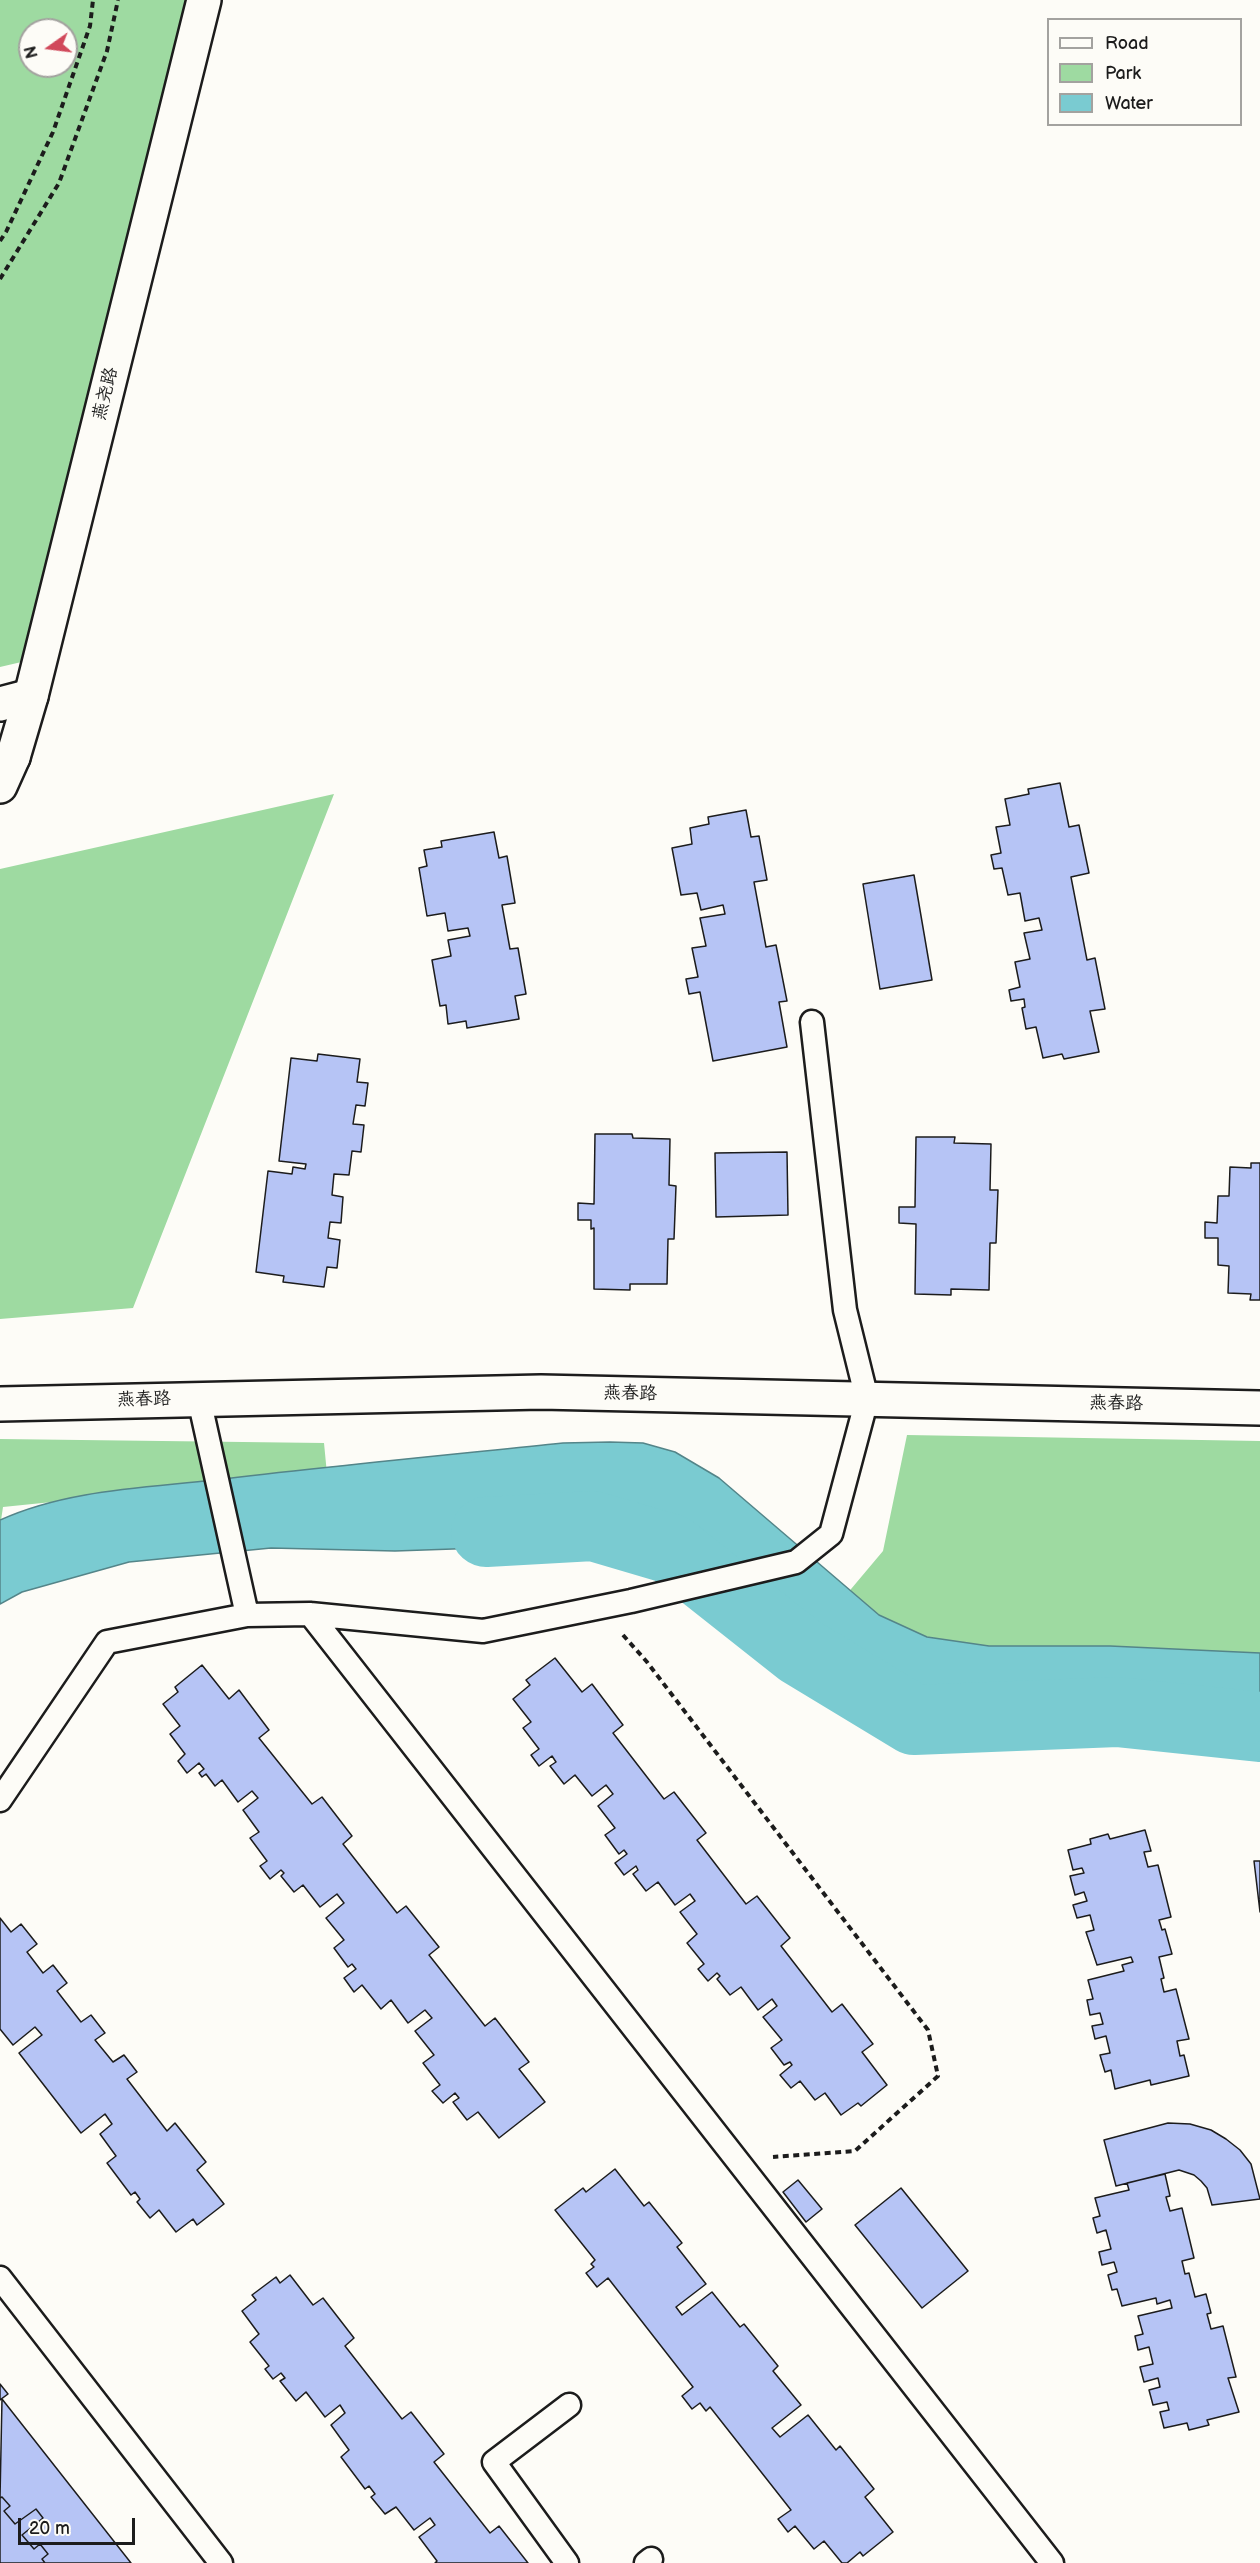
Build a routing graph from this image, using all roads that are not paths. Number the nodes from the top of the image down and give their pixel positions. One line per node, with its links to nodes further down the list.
1 (204, 0): 2 (street, 燕尧路)
2 (15, 700): 3 (street, 燕尧路)
3 (4, 767)
4 (812, 1022): 6 (lane)
5 (199, 1399): 6 (street, 燕春路); 7 (street, 燕春路); 10 (lane)
6 (867, 1399): 8 (street, 燕春路); 9 (lane)
7 (0, 1404)
8 (1260, 1408)
9 (310, 1614): 10 (lane); 16 (lane)
10 (247, 1615): 11 (lane)
11 (0, 1800)
12 (0, 2278): 14 (lane)
13 (569, 2404): 15 (lane)
14 (221, 2563)
15 (567, 2563)
16 (1052, 2563)

